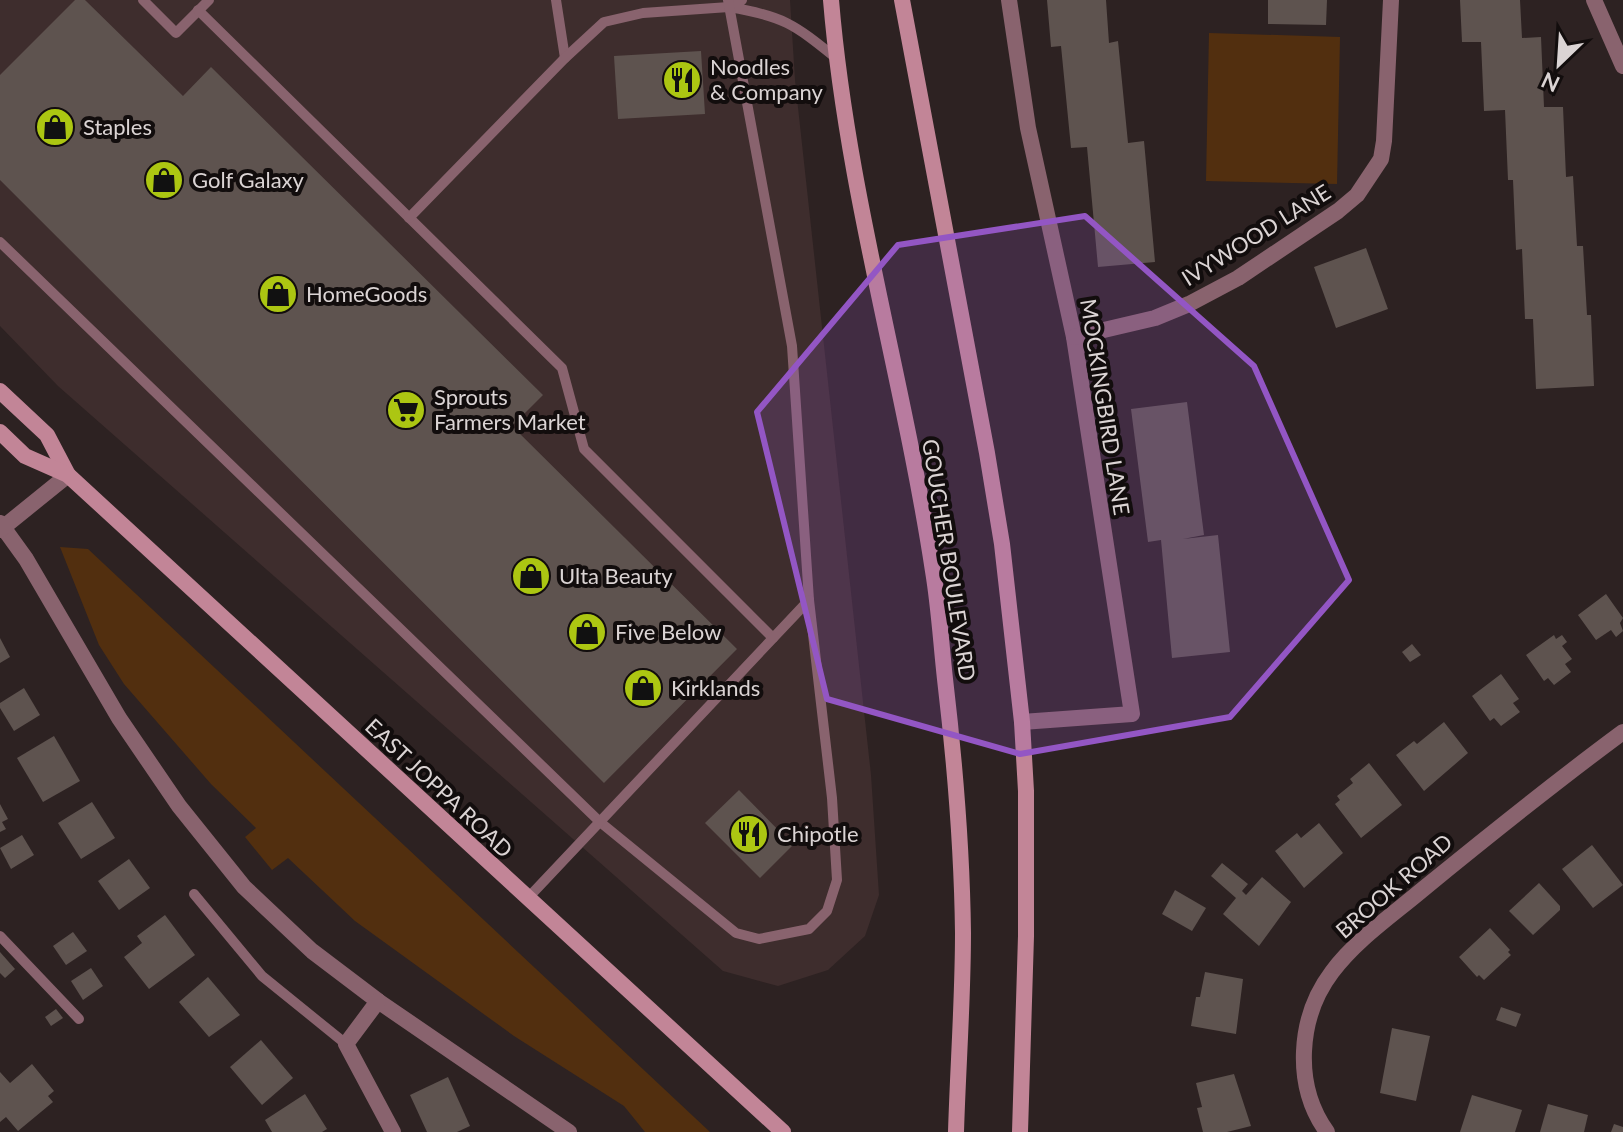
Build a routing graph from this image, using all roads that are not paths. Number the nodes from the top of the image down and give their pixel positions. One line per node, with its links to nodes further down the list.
1 (143, 0): 11 (lane)
2 (209, 0): 11 (lane)
3 (556, 0): 12 (lane)
4 (742, 0): 10 (lane)
5 (831, 0): 13 (main road, GOUCHER BOULEVARD)
6 (902, 0): 24 (main road)
7 (1009, 0): 17 (street, MOCKINGBIRD LANE)
8 (1391, 0): 17 (street, IVYWOOD LANE)
9 (1594, 0): 14 (street)
10 (729, 3): 12 (lane); 13 (lane); 22 (lane)
11 (198, 10): 15 (lane)
12 (565, 58): 15 (lane)
13 (836, 58): 33 (main road, GOUCHER BOULEVARD)
14 (1623, 66)
15 (409, 218): 23 (lane)
16 (0, 242): 26 (lane)
17 (1074, 337): 24 (street, MOCKINGBIRD LANE)
18 (0, 391): 20 (main road, EAST JOPPA ROAD)
19 (0, 432): 20 (main road, EAST JOPPA ROAD)
20 (68, 475): 21 (street); 28 (main road, EAST JOPPA ROAD)
21 (1, 527): 30 (street)
22 (809, 600): 23 (lane); 26 (lane)
23 (773, 638): 26 (lane)
24 (1022, 722): 37 (main road)
25 (1623, 732): 38 (street, BROOK ROAD)
26 (600, 822): 28 (lane)
27 (194, 894): 32 (lane)
28 (527, 899): 36 (main road, EAST JOPPA ROAD)
29 (0, 936): 31 (lane)
30 (378, 1001): 32 (street); 35 (street)
31 (79, 1019)
32 (346, 1044): 34 (street)
33 (953, 1127)
34 (393, 1132)
35 (569, 1132)
36 (783, 1132)
37 (1020, 1132)
38 (1327, 1132)

